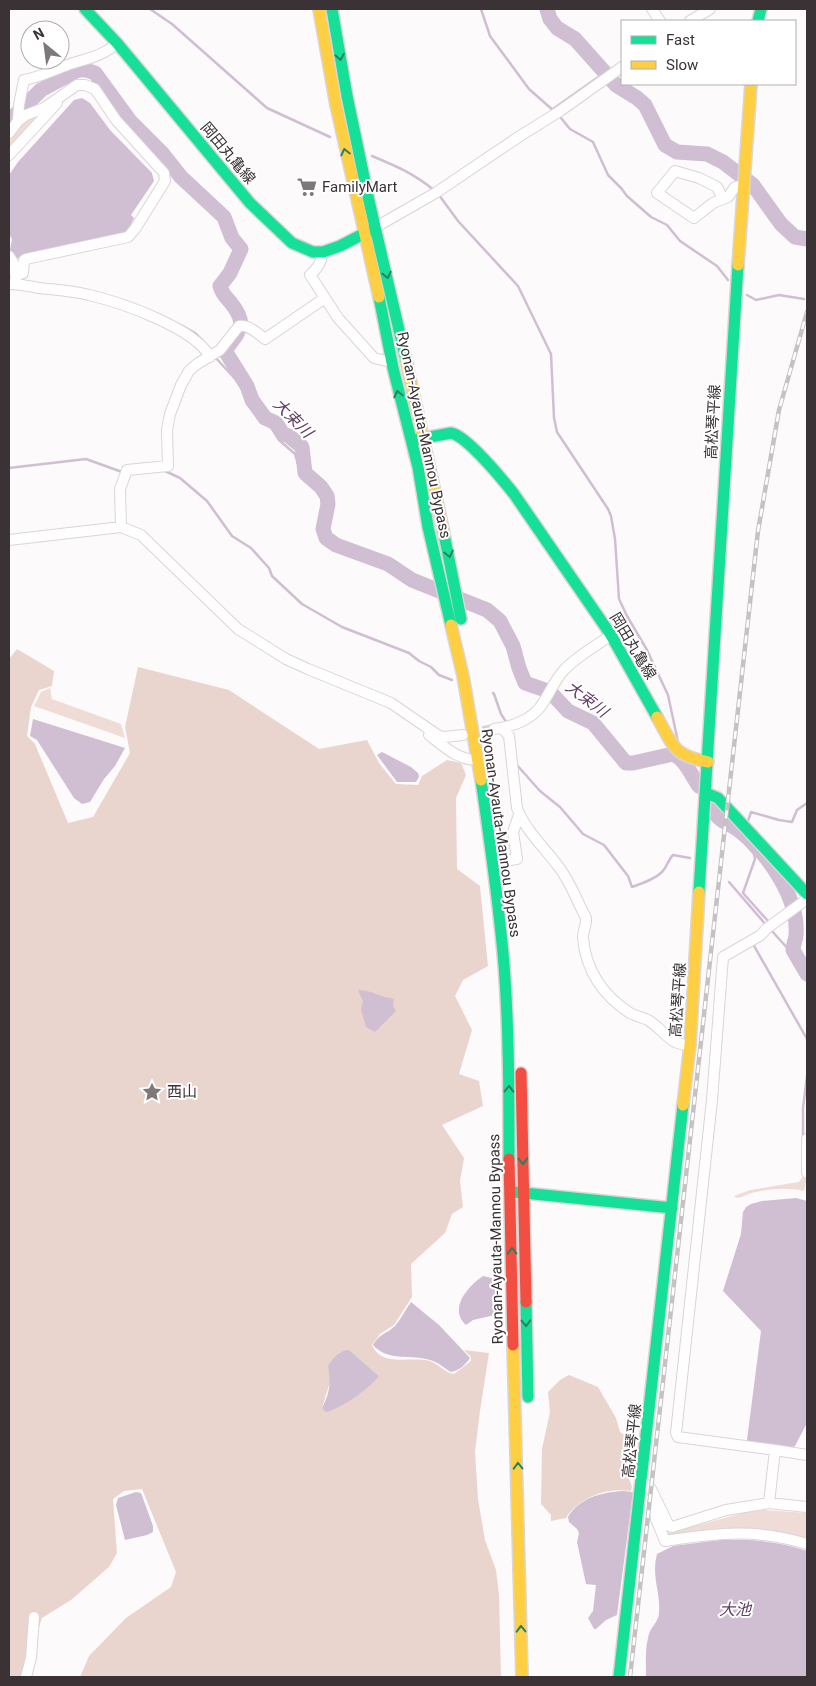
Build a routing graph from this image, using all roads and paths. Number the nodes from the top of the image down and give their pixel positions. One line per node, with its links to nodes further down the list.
1 (85, 9): 8 (main road, 岡田丸亀線)
2 (319, 9): 18 (main road, Ryonan-Ayauta-Mannou Bypass, one-way to 2)
3 (332, 9): 17 (main road, Ryonan-Ayauta-Mannou Bypass, one-way to 17)
4 (652, 9): 6 (street)
5 (710, 9): 7 (street)
6 (659, 20)
7 (692, 20)
8 (117, 43): 12 (street); 19 (main road, 岡田丸亀線)
9 (621, 68): 17 (street)
10 (750, 85): 15 (main road, 高松琴平線)
11 (59, 98): 12 (street); 14 (street); 21 (street)
12 (18, 119): 13 (street)
13 (9, 133)
14 (9, 156)
15 (743, 180): 16 (street); 33 (main road, 高松琴平線)
16 (723, 199): 16 (street)
17 (376, 228): 18 (main road); 25 (main road, Ryonan-Ayauta-Mannou Bypass, one-way to 25)
18 (364, 233): 19 (main road); 24 (main road, Ryonan-Ayauta-Mannou Bypass)
19 (323, 252): 22 (street)
20 (9, 256): 21 (street)
21 (16, 279): 23 (street)
22 (325, 298): 23 (street); 24 (street)
23 (212, 355): 27 (street)
24 (391, 362): 26 (main road, Ryonan-Ayauta-Mannou Bypass, one-way to 24)
25 (424, 438): 26 (main road, 岡田丸亀線); 29 (main road, 岡田丸亀線); 36 (main road, Ryonan-Ayauta-Mannou Bypass, one-way to 36)
26 (411, 441): 32 (main road, Ryonan-Ayauta-Mannou Bypass)
27 (121, 527): 28 (street); 30 (street)
28 (9, 540)
29 (611, 635): 33 (main road, 岡田丸亀線); 35 (street)
30 (423, 725): 31 (street); 32 (street)
31 (463, 735)
32 (478, 760): 42 (main road, Ryonan-Ayauta-Mannou Bypass, one-way to 32)
33 (708, 762): 34 (main road)
34 (706, 793): 37 (main road); 39 (main road, 高松琴平線)
35 (519, 815): 36 (street); 39 (street)
36 (504, 862): 43 (main road, Ryonan-Ayauta-Mannou Bypass, one-way to 43)
37 (807, 894)
38 (807, 899): 46 (street)
39 (690, 1046): 44 (main road, 高松琴平線)
40 (807, 1139): 41 (street)
41 (807, 1173)
42 (510, 1191): 43 (main road); 55 (main road, Ryonan-Ayauta-Mannou Bypass, one-way to 42)
43 (524, 1192): 44 (main road); 45 (main road, Ryonan-Ayauta-Mannou Bypass, one-way to 45)
44 (672, 1208): 48 (main road, 高松琴平線)
45 (528, 1408)
46 (775, 1450): 47 (street); 49 (street)
47 (807, 1455)
48 (646, 1485): 49 (street); 51 (street); 57 (main road, 高松琴平線)
49 (768, 1503): 50 (street)
50 (807, 1507)
51 (807, 1544)
52 (34, 1617): 54 (street)
53 (532, 1642): 56 (main road)
54 (26, 1677)
55 (522, 1677)
56 (533, 1677)
57 (619, 1677)

